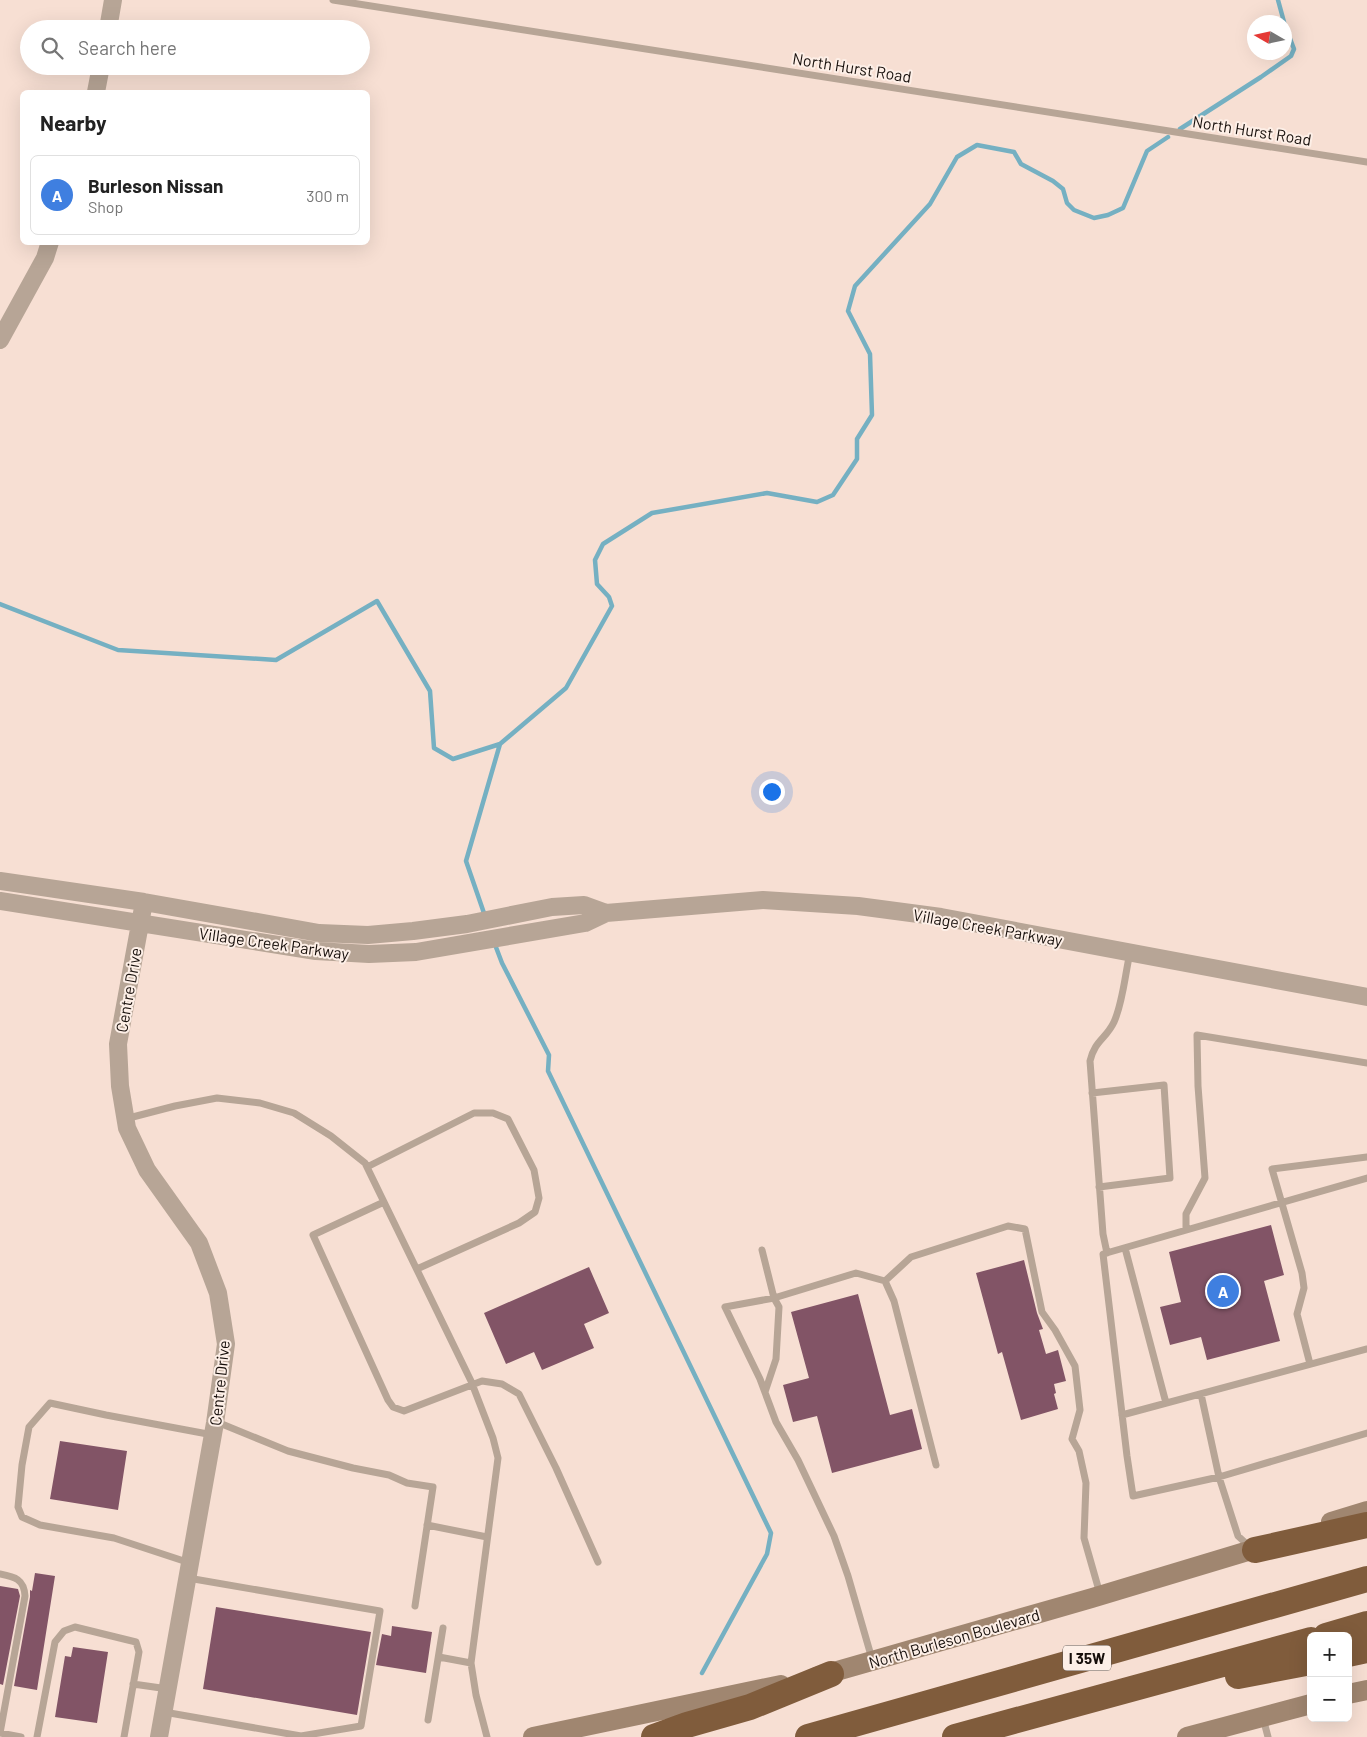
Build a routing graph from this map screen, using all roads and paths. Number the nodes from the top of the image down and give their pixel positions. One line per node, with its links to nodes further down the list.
1 (113, 0): 3 (street)
2 (333, 0): 6 (lane, North Hurst Road)
3 (110, 20)
4 (99, 75): 5 (street)
5 (96, 90)
6 (1367, 162)
7 (49, 245): 8 (street)
8 (0, 340)
9 (0, 881): 11 (street, Village Creek Parkway)
10 (0, 901): 13 (street, Village Creek Parkway)
11 (144, 902): 12 (street, Village Creek Parkway); 13 (street, Centre Drive)
12 (606, 913): 13 (street, Village Creek Parkway); 14 (street, Village Creek Parkway)
13 (140, 923): 18 (street, Centre Drive)
14 (1130, 953): 15 (street, Village Creek Parkway); 17 (lane)
15 (1367, 997)
16 (1367, 1063): 25 (lane)
17 (1092, 1093): 22 (lane); 22 (lane)
18 (125, 1119): 20 (lane); 39 (street, Centre Drive)
19 (1367, 1157): 24 (lane)
20 (367, 1167): 23 (lane); 29 (lane)
21 (1367, 1178): 24 (lane)
22 (1100, 1186): 28 (lane)
23 (384, 1202): 29 (lane); 34 (lane)
24 (1282, 1202): 25 (lane); 33 (lane)
25 (1186, 1230): 26 (lane)
26 (1125, 1248): 28 (lane); 37 (lane)
27 (762, 1250): 31 (lane)
28 (1107, 1253): 38 (lane)
29 (417, 1269): 34 (lane)
30 (885, 1281): 31 (lane); 41 (lane); 52 (lane)
31 (774, 1298): 35 (lane); 35 (lane)
32 (1367, 1349): 33 (lane)
33 (1310, 1364): 36 (lane)
34 (472, 1383): 46 (lane); 48 (lane)
35 (765, 1393): 61 (lane)
36 (1201, 1394): 37 (lane); 42 (lane)
37 (1166, 1403): 38 (lane)
38 (1122, 1415): 42 (lane)
39 (214, 1428): 44 (lane); 49 (street, Centre Drive); 49 (lane)
40 (1367, 1433): 42 (lane)
41 (936, 1465)
42 (1219, 1477): 47 (lane)
43 (1367, 1511): 47 (main road, North Burleson Boulevard)
44 (427, 1525): 46 (lane); 53 (lane)
45 (1367, 1525): 47 (highway)
46 (487, 1537): 62 (lane)
47 (1254, 1550): 52 (main road, North Burleson Boulevard)
48 (598, 1562)
49 (189, 1570): 66 (street, Centre Drive); 70 (lane)
50 (0, 1574): 74 (lane)
51 (1367, 1579): 83 (highway, I 35W)
52 (1100, 1596): 61 (main road, North Burleson Boulevard)
53 (415, 1606)
54 (1367, 1624): 56 (highway)
55 (443, 1628): 60 (lane)
56 (1340, 1632)
57 (1307, 1641): 73 (highway, I 35W)
58 (1367, 1650): 59 (highway)
59 (1352, 1653)
60 (439, 1656): 62 (lane); 72 (lane)
61 (873, 1661): 64 (main road, North Burleson Boulevard)
62 (471, 1663): 80 (lane)
63 (1307, 1663): 73 (highway)
64 (831, 1674): 81 (main road, North Burleson Boulevard); 82 (highway)
65 (133, 1684): 66 (lane); 77 (lane); 78 (lane)
66 (168, 1689): 70 (street, Centre Drive)
67 (1367, 1690): 68 (main road)
68 (1352, 1693)
69 (1307, 1705): 71 (main road)
70 (164, 1712): 79 (street, Centre Drive)
71 (1263, 1716): 75 (main road); 85 (lane)
72 (428, 1720)
73 (994, 1727): 84 (highway, I 35W)
74 (0, 1733): 76 (lane)
75 (1200, 1735)
76 (21, 1737)
77 (37, 1737)
78 (124, 1737)
79 (159, 1737)
80 (487, 1737)
81 (533, 1737)
82 (654, 1737)
83 (808, 1737)
84 (955, 1737)
85 (1268, 1737)

